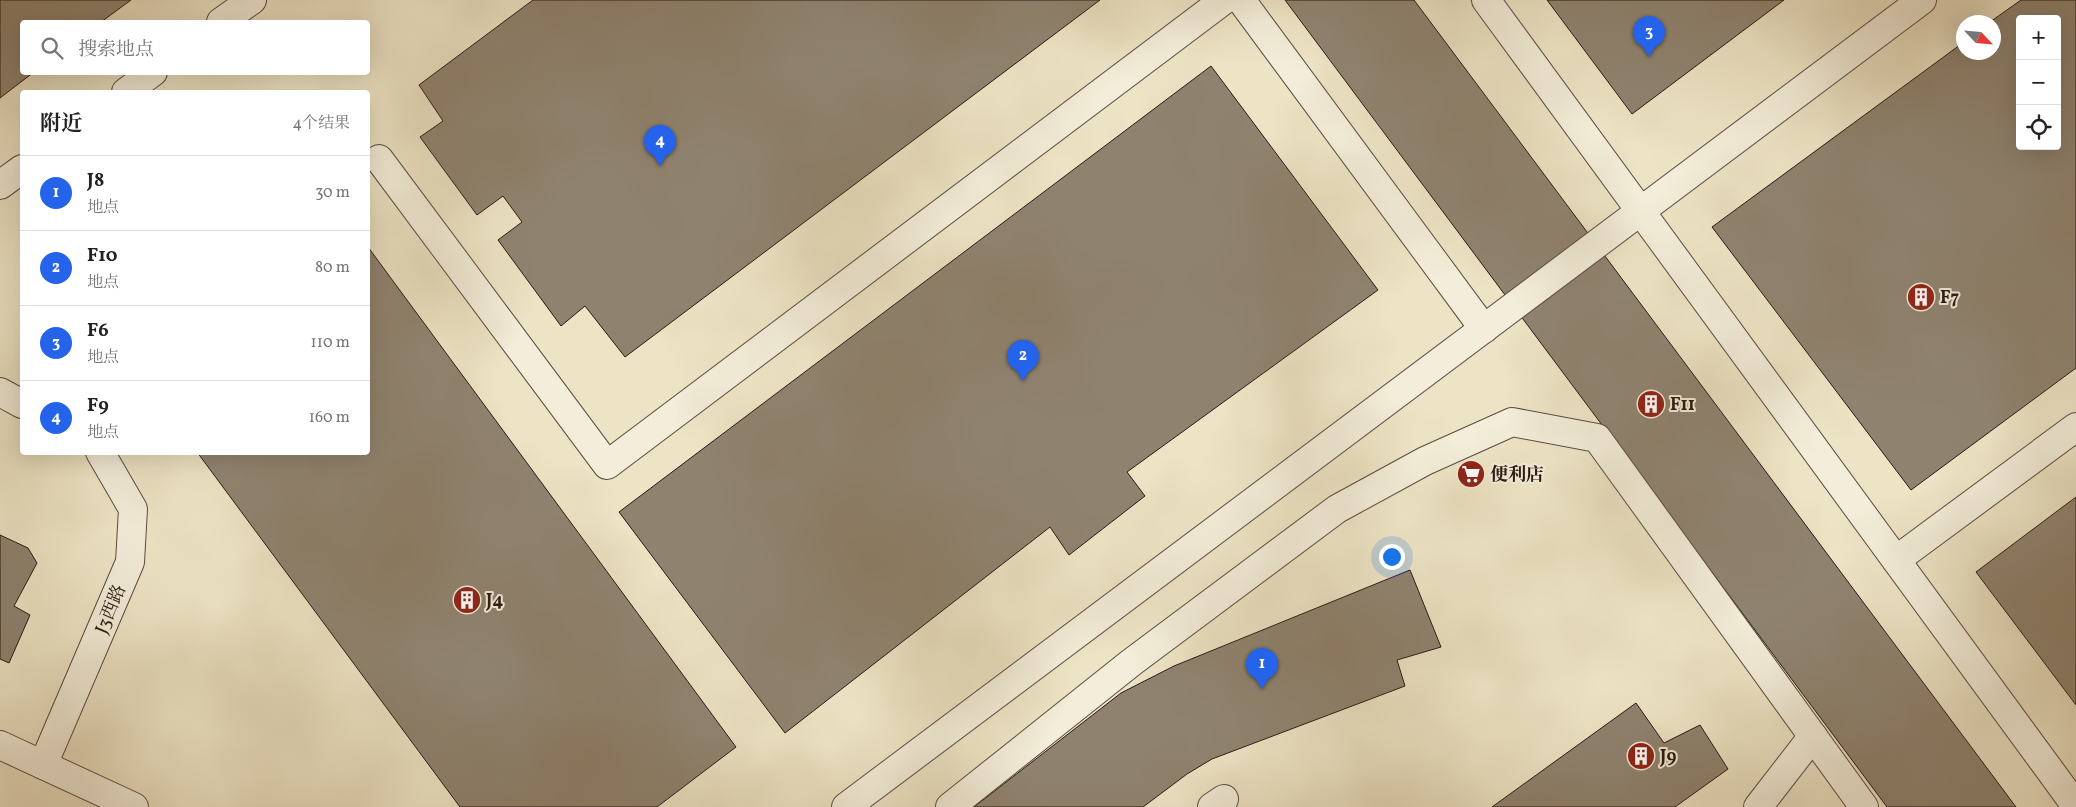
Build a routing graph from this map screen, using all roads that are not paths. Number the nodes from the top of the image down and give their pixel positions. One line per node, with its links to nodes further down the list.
1 (252, 0): 6 (street)
2 (1224, 0): 9 (street)
3 (1241, 0): 13 (street)
4 (1486, 0): 12 (street)
5 (1922, 0): 12 (street)
6 (224, 20)
7 (149, 75): 8 (street)
8 (129, 90)
9 (379, 159)
10 (20, 171): 11 (street)
11 (0, 186)
12 (1640, 211): 13 (street); 18 (street)
13 (1484, 329): 24 (street)
14 (0, 392): 15 (street)
15 (20, 403)
16 (2076, 427): 18 (street)
17 (102, 455): 21 (street, J3西路)
18 (1896, 560): 22 (street)
19 (1813, 736): 25 (street); 26 (street); 27 (street)
20 (0, 745): 21 (street)
21 (43, 765): 23 (street)
22 (2076, 806)
23 (134, 807)
24 (846, 807)
25 (950, 807)
26 (1758, 807)
27 (1864, 807)

